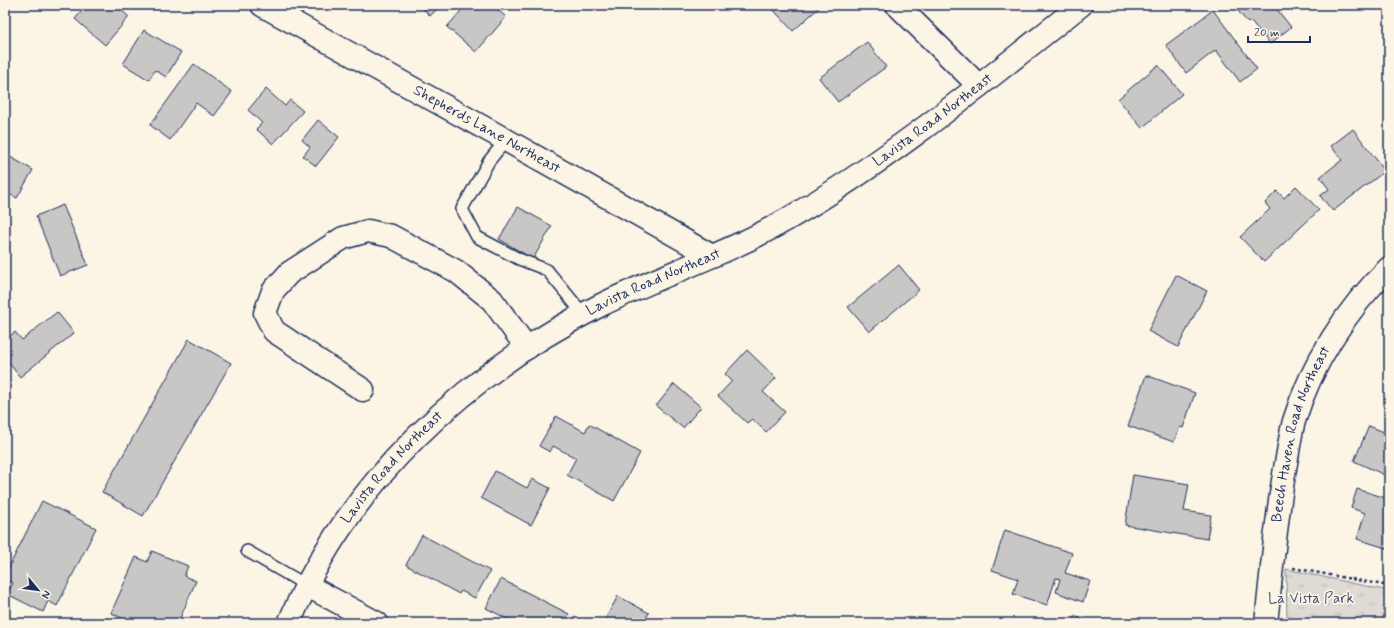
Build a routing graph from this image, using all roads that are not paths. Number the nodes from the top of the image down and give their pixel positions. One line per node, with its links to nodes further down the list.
1 (262, 5): 5 (street, Shepherds Lane Northeast)
2 (897, 5): 4 (street)
3 (1081, 5): 4 (street, Lavista Road Northeast)
4 (979, 86): 6 (street, Lavista Road Northeast)
5 (506, 140): 6 (street, Shepherds Lane Northeast); 8 (lane)
6 (712, 256): 8 (street, Lavista Road Northeast)
7 (1389, 268): 15 (street, Beech Haven Road Northeast)
8 (584, 315): 9 (street, Lavista Road Northeast)
9 (527, 348): 10 (street); 12 (street, Lavista Road Northeast)
10 (363, 390)
11 (248, 552): 12 (lane)
12 (306, 585): 13 (street, Lavista Road Northeast); 14 (street)
13 (289, 623)
14 (377, 623)
15 (1266, 623)

